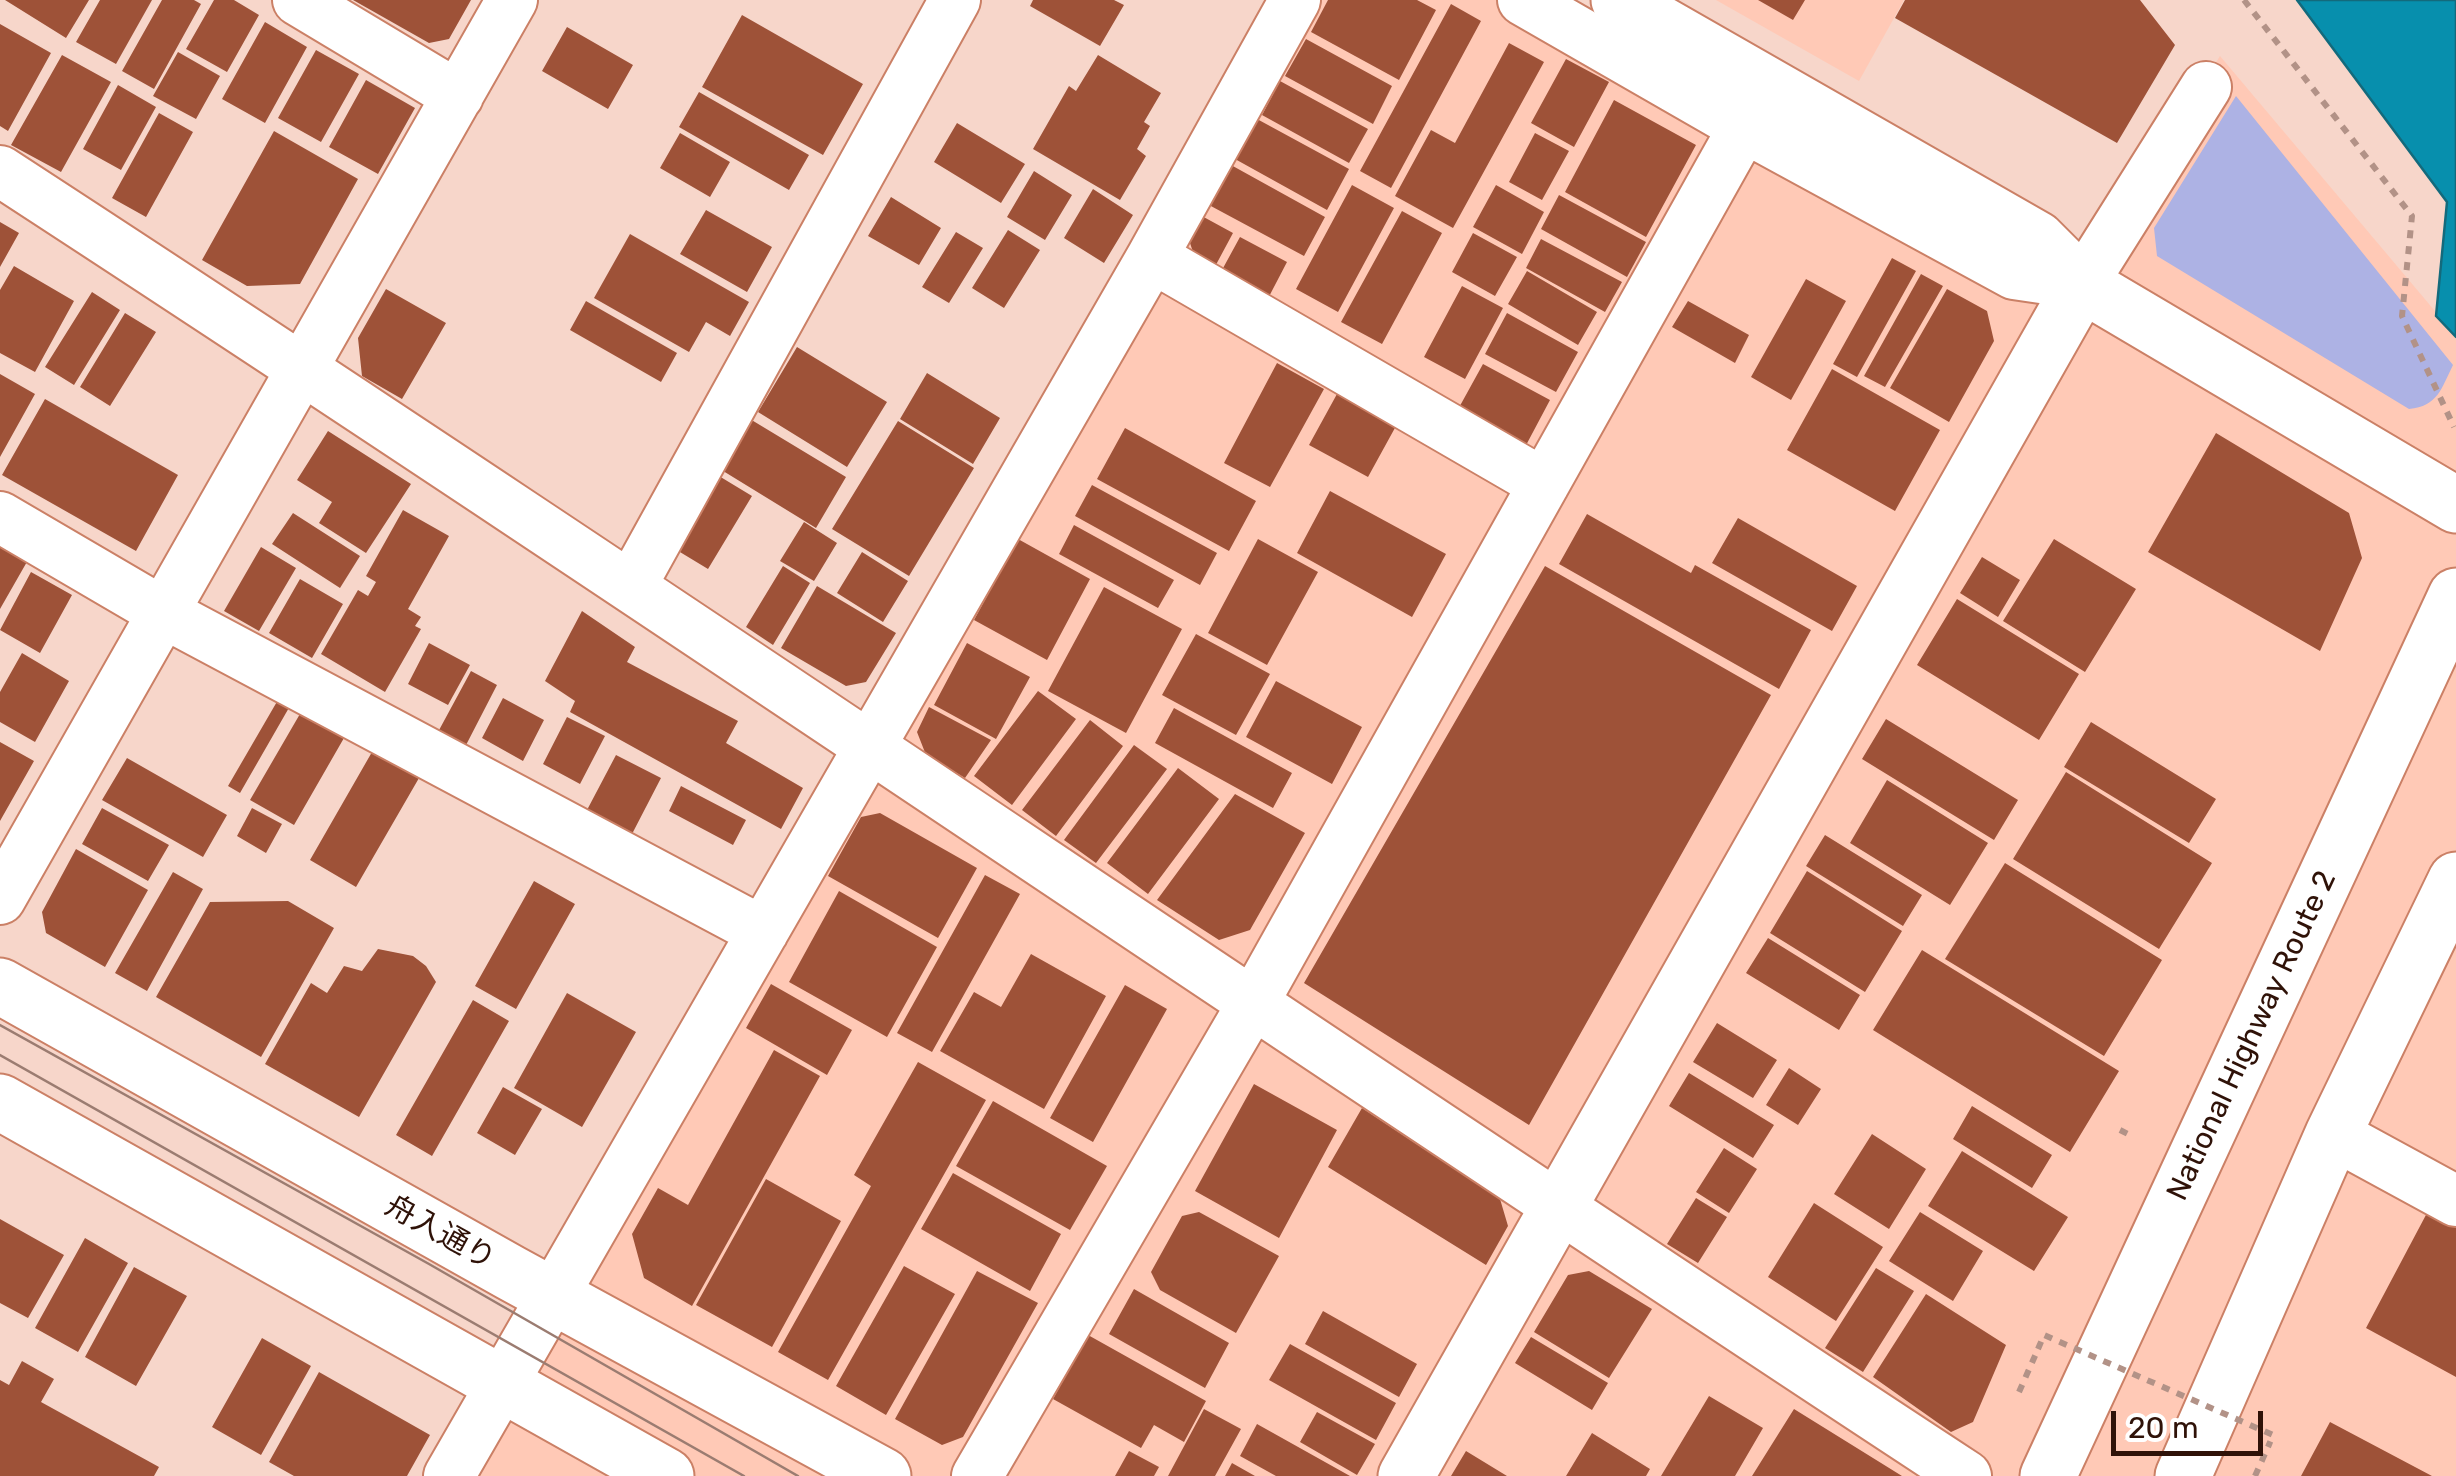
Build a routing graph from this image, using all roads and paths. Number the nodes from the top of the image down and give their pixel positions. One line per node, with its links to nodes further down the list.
1 (298, 0): 9 (street)
2 (512, 0): 9 (street)
3 (954, 0): 19 (street)
4 (1295, 0): 12 (street)
5 (1523, 0): 10 (street)
6 (1619, 0): 13 (main road)
7 (2244, 0): 15 (path)
8 (2206, 87): 13 (street)
9 (458, 96): 14 (street)
10 (1744, 128): 13 (street); 16 (street)
11 (0, 171): 14 (street)
12 (1152, 258): 16 (street); 22 (street)
13 (2082, 284): 17 (main road); 33 (main road)
14 (303, 368): 19 (street); 21 (street)
15 (2454, 427)
16 (1544, 484): 27 (street)
17 (2456, 505)
18 (0, 516): 21 (street)
19 (631, 586): 22 (street)
20 (2456, 596): 43 (main road, National Highway Route 2)
21 (164, 613): 24 (street); 25 (street)
22 (870, 749): 25 (street); 27 (street)
23 (2456, 880): 30 (main road)
24 (0, 899)
25 (763, 932): 34 (street)
26 (0, 986): 34 (main road, 舟入通り)
27 (1253, 1004): 33 (street); 40 (street)
28 (0, 1102): 35 (main road)
29 (2120, 1130): 31 (path)
30 (2334, 1134): 32 (street); 44 (main road)
31 (2132, 1136)
32 (2456, 1201)
33 (1560, 1210): 41 (main road); 42 (street)
34 (554, 1294): 35 (street); 39 (main road, 舟入通り)
35 (503, 1382): 37 (street); 38 (main road)
36 (2019, 1392): 45 (path, bridge)
37 (449, 1476)
38 (666, 1476)
39 (883, 1476)
40 (977, 1476)
41 (1406, 1476)
42 (1966, 1476)
43 (2048, 1476)
44 (2183, 1476)
45 (2254, 1476)

